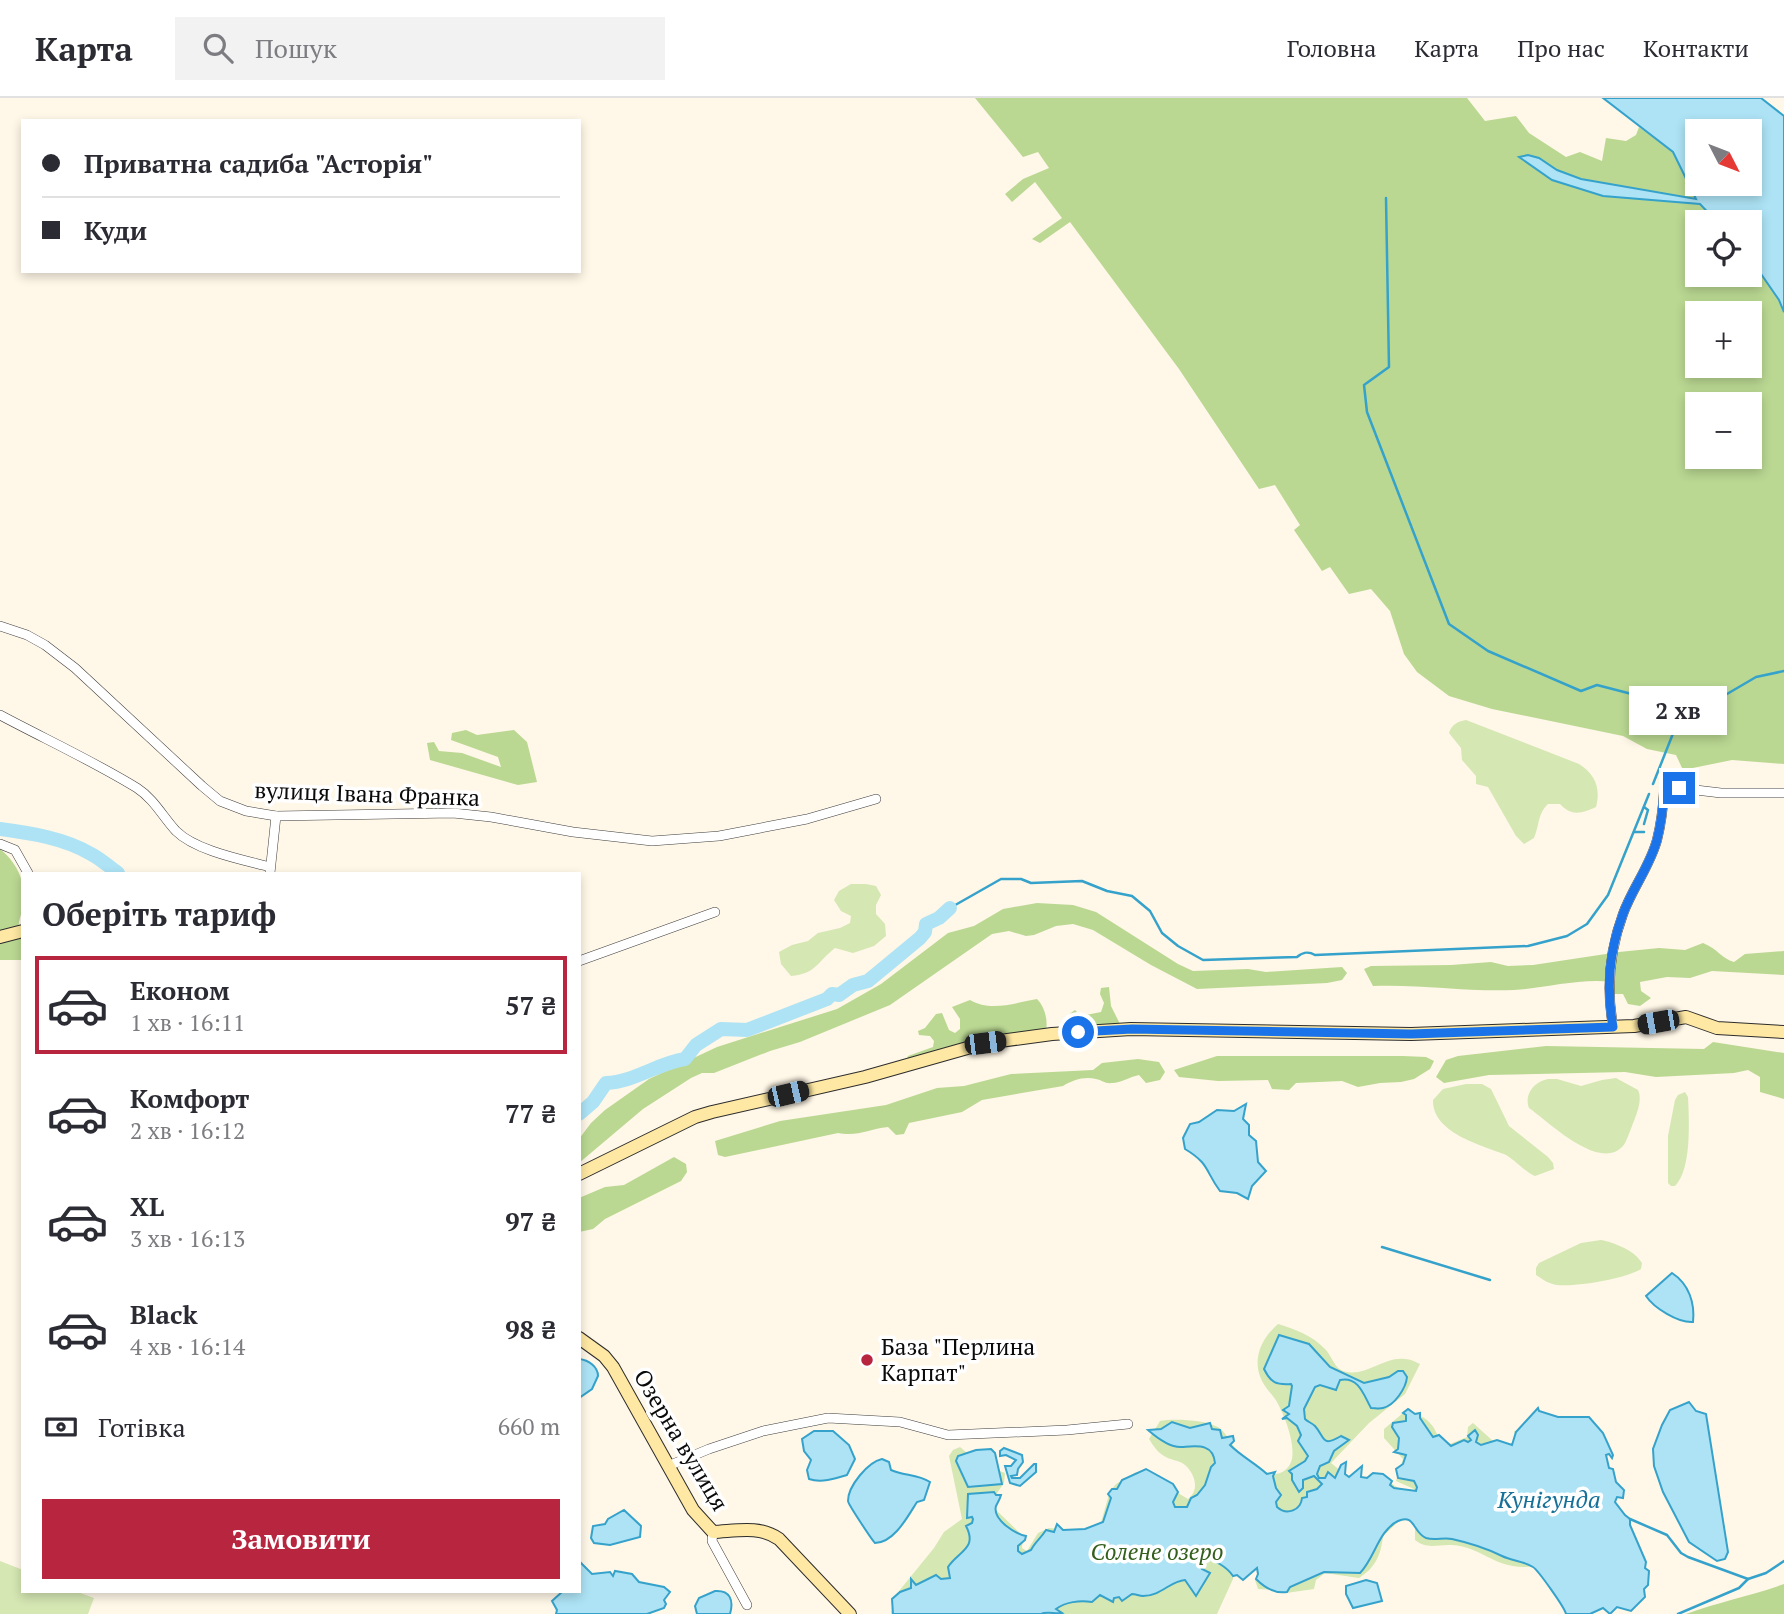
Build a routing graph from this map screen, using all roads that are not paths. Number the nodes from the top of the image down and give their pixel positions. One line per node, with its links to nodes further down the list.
1 (0, 626): 5 (street, вулиця Івана Франка)
2 (0, 715): 7 (street)
3 (1784, 793): 13 (street)
4 (876, 799): 5 (street, вулиця Івана Франка)
5 (276, 816): 7 (street)
6 (0, 844): 8 (street)
7 (270, 870)
8 (26, 872)
9 (715, 912): 12 (street)
10 (21, 931): 11 (street)
11 (0, 937)
12 (581, 960)
13 (1613, 1027): 14 (street); 15 (street)
14 (1784, 1032)
15 (581, 1173)
16 (581, 1339): 18 (street, Озерна вулиця)
17 (1128, 1424): 18 (street)
18 (668, 1466): 19 (street, Озерна вулиця)
19 (713, 1532): 20 (street); 21 (street, Озерна вулиця)
20 (747, 1605)
21 (850, 1614)

